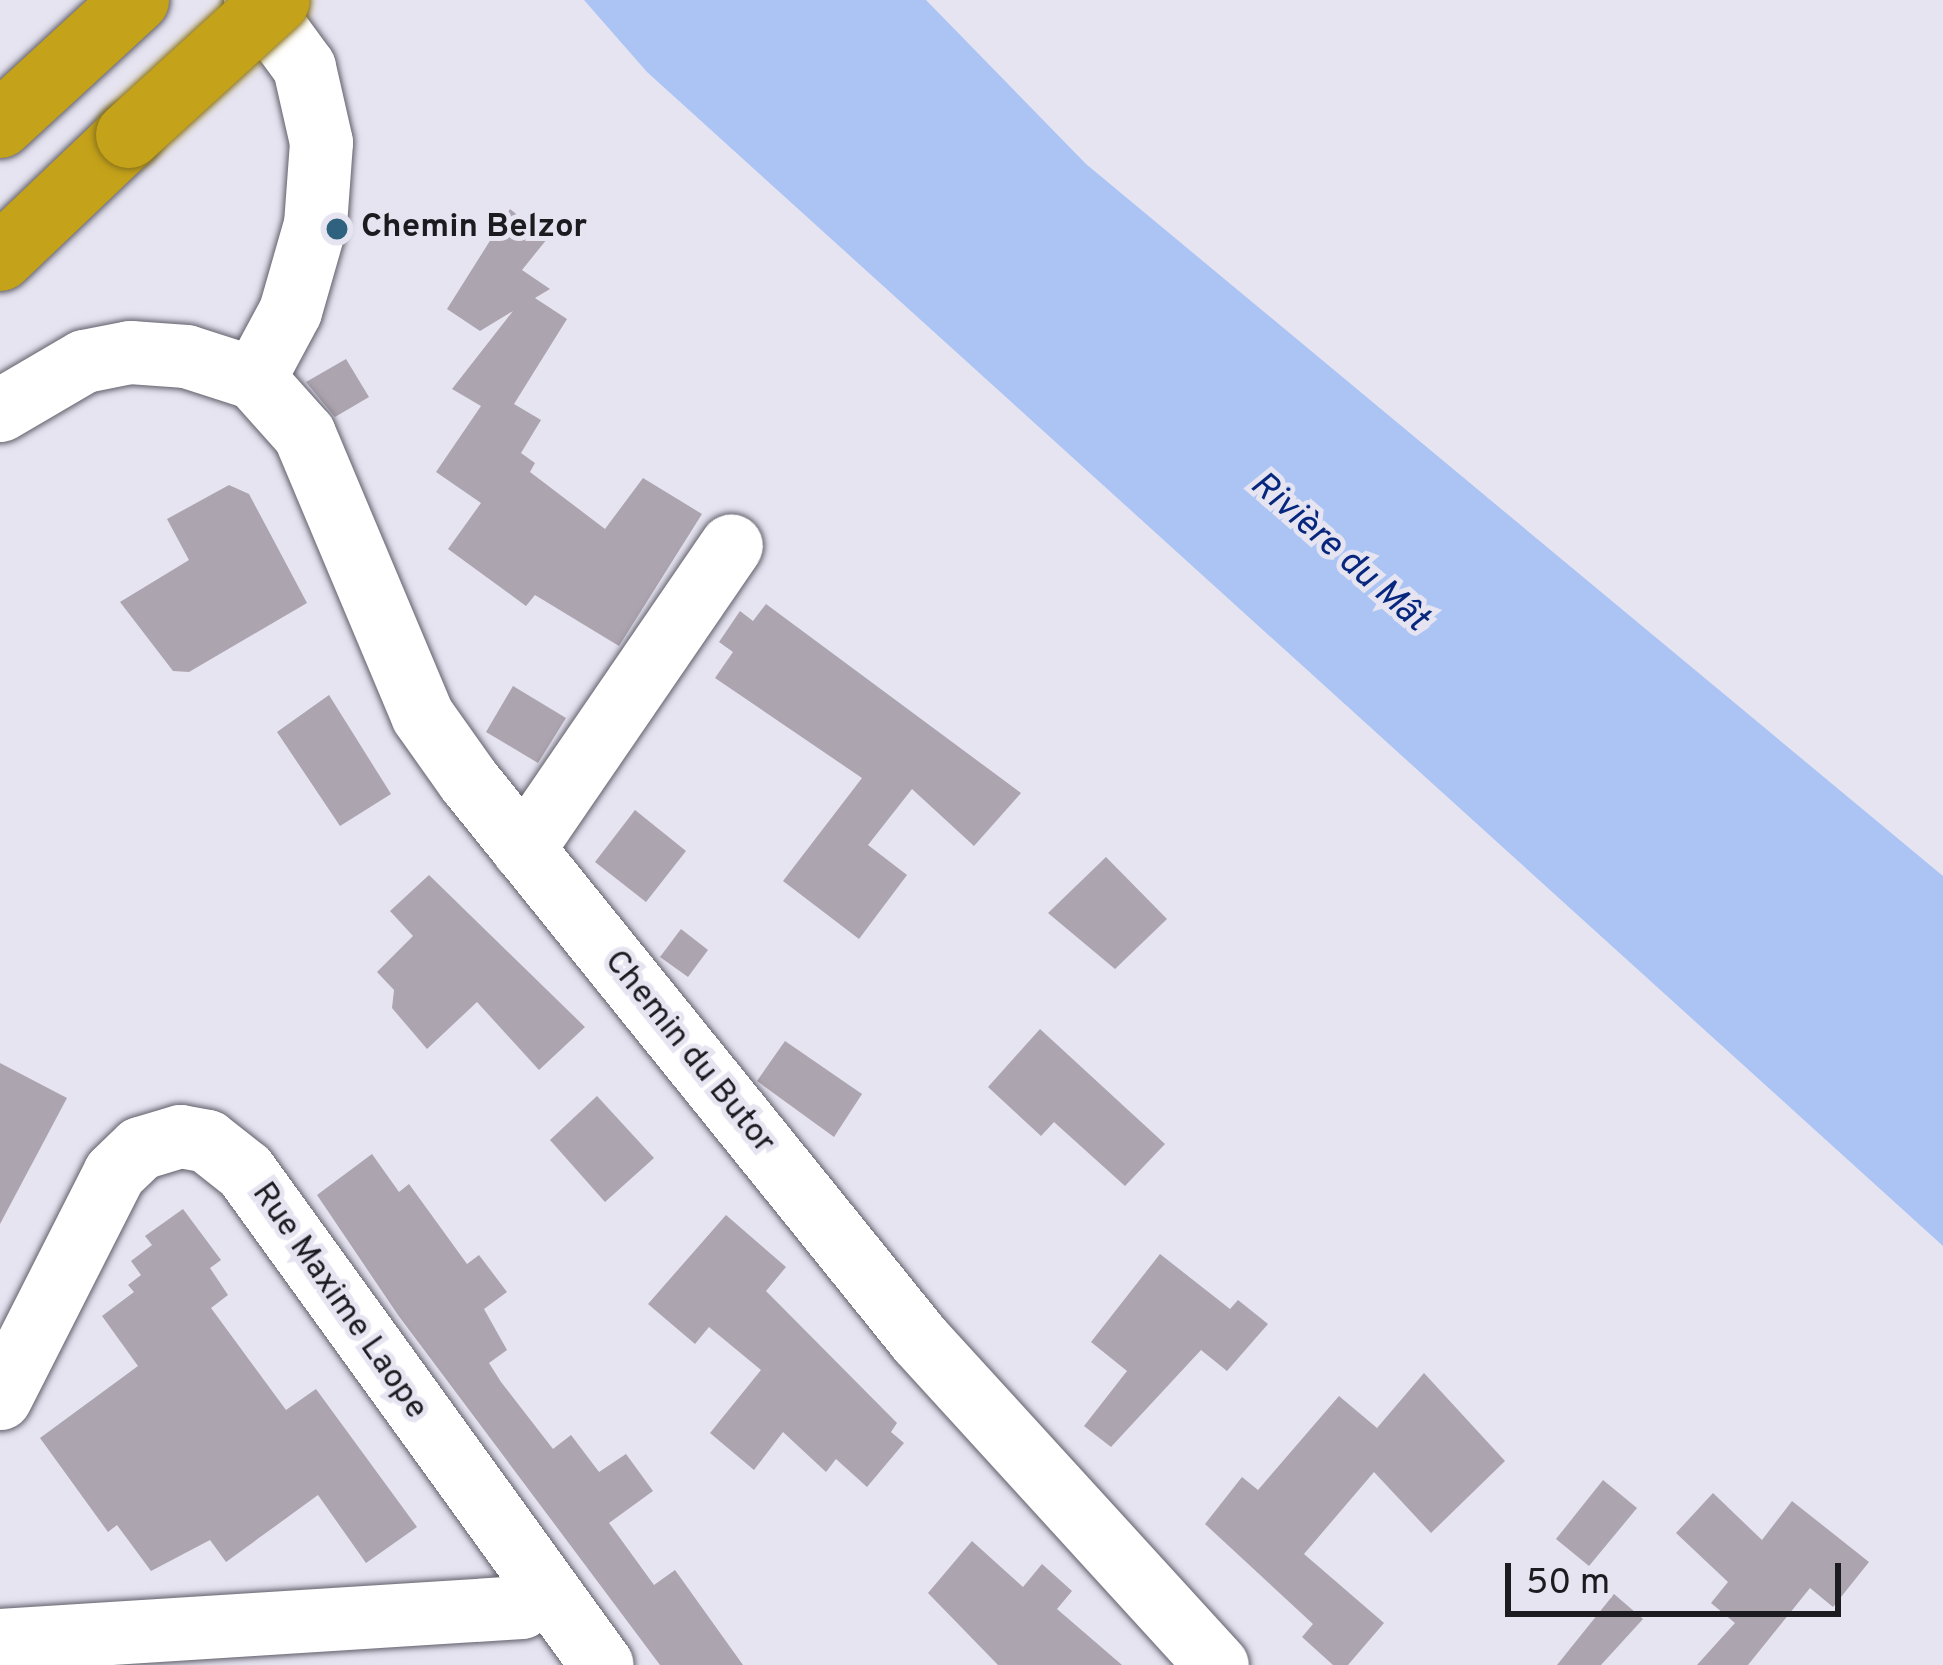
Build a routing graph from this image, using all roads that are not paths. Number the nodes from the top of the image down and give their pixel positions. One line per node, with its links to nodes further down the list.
1 (136, 0): 4 (highway)
2 (255, 0): 6 (street)
3 (277, 0): 5 (highway, bridge)
4 (0, 125)
5 (0, 258)
6 (254, 379): 7 (street); 9 (street, Chemin du Butor)
7 (0, 410)
8 (731, 544): 9 (street)
9 (524, 849): 14 (street, Chemin du Butor)
10 (0, 1398): 11 (street, Rue Maxime Laope)
11 (542, 1589): 12 (street); 13 (street, Rue Maxime Laope)
12 (0, 1640)
13 (602, 1665)
14 (1217, 1665)

